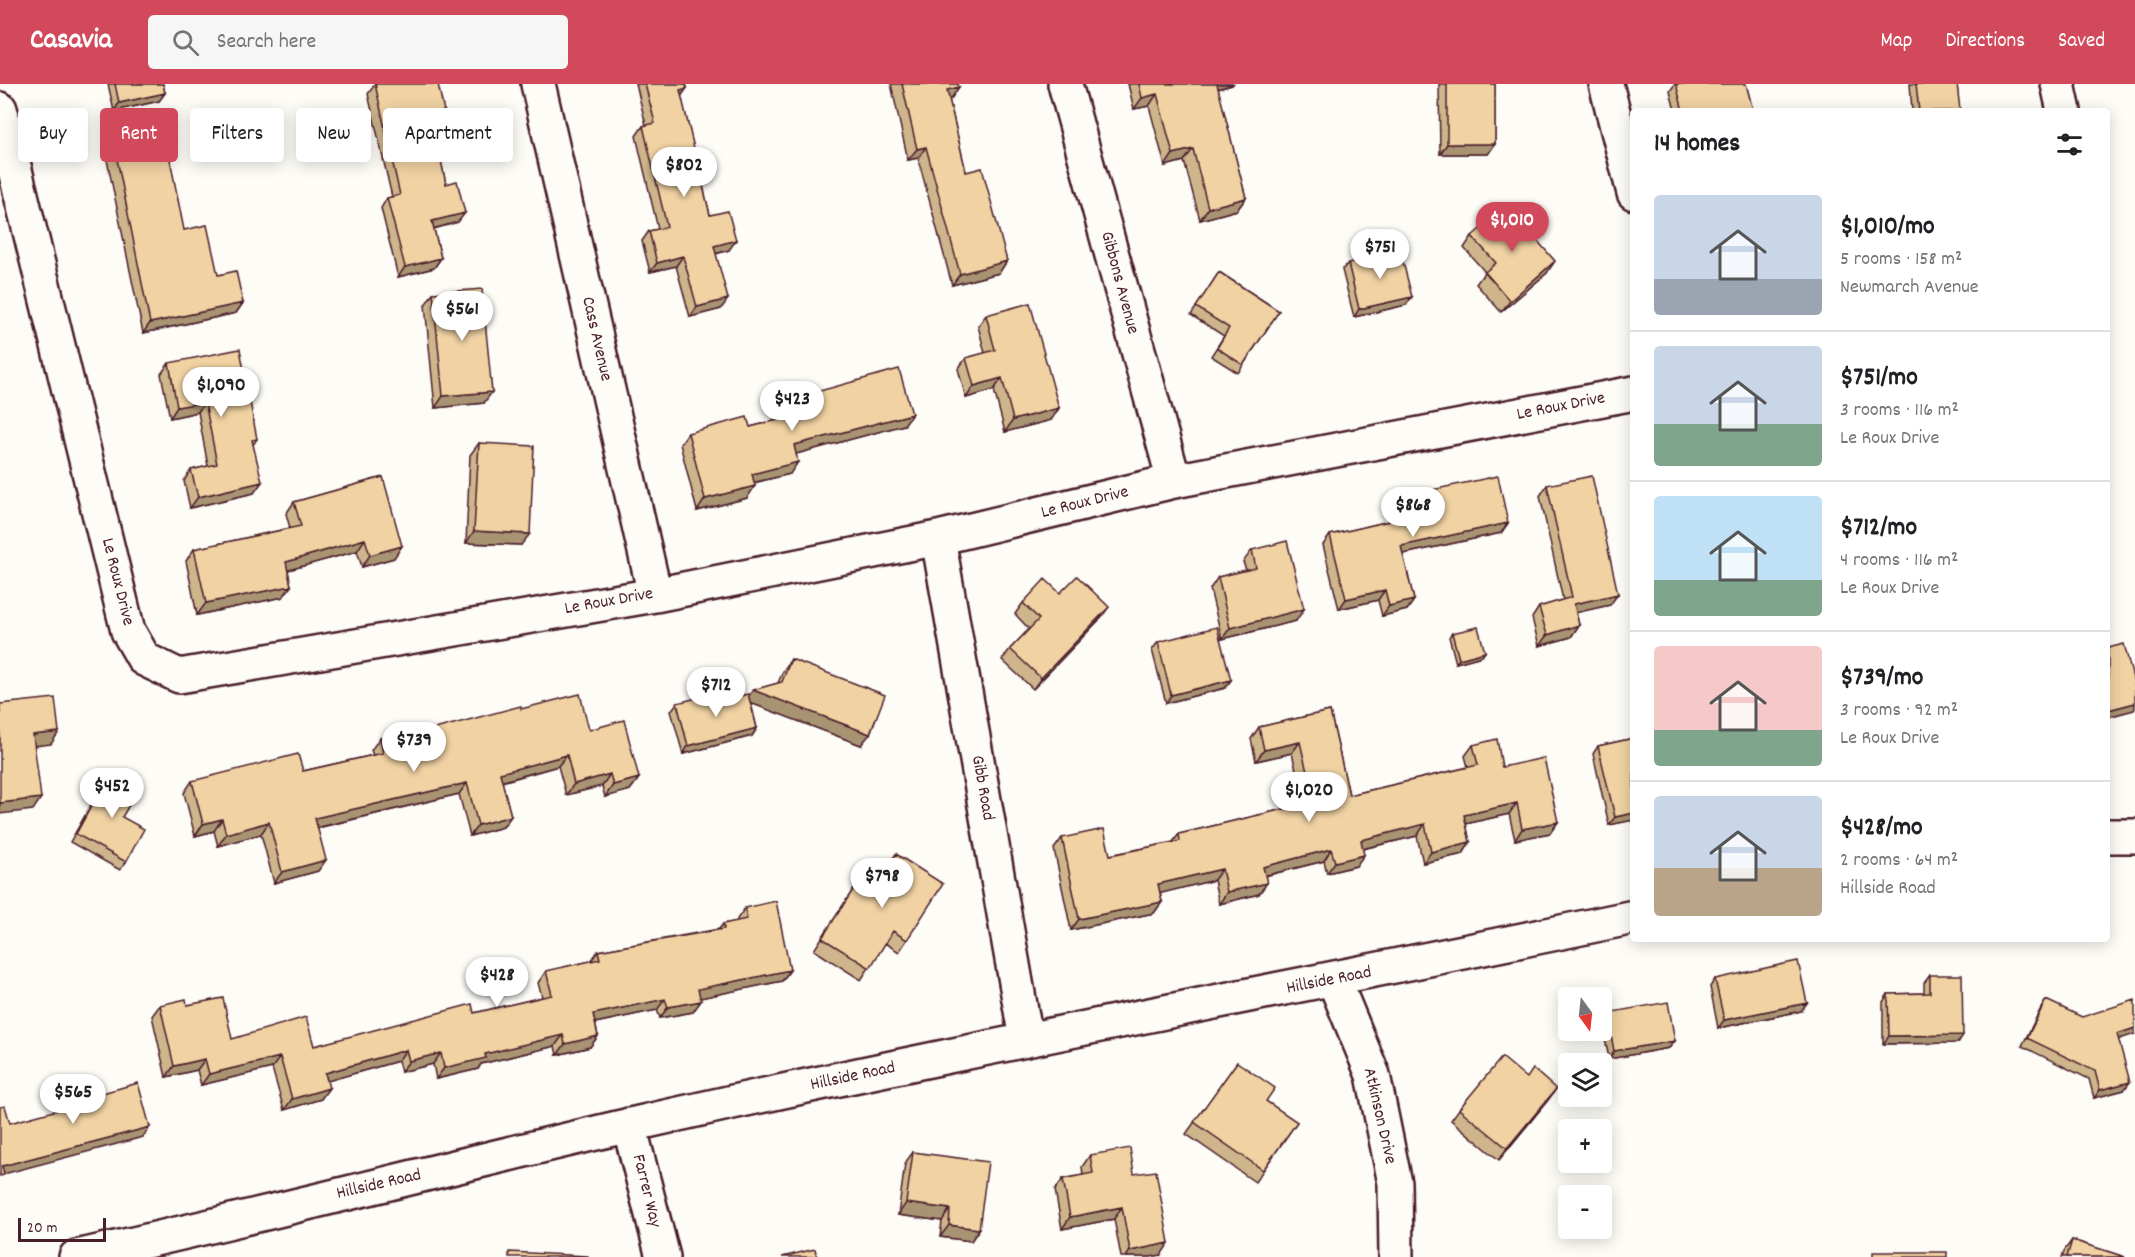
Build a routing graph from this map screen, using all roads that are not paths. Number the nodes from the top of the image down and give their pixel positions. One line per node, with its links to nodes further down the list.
1 (538, 84): 11 (street, Cass Avenue)
2 (1065, 84): 9 (street, Gibbons Avenue)
3 (1606, 84): 7 (street)
4 (2058, 84): 5 (street)
5 (2063, 108)
6 (0, 109): 11 (street, Le Roux Drive)
7 (1630, 178)
8 (1630, 394): 9 (street, Le Roux Drive)
9 (1174, 481): 10 (street, Le Roux Drive)
10 (938, 538): 11 (street, Le Roux Drive); 16 (street, Gibb Road)
11 (655, 595)
12 (2110, 836): 13 (street)
13 (2135, 836)
14 (1630, 918): 15 (street, Hillside Road)
15 (1334, 980): 16 (street, Hillside Road); 21 (street, Atkinson Drive)
16 (1026, 1039): 17 (street, Hillside Road)
17 (629, 1125): 18 (street, Hillside Road); 20 (street, Farrer Way)
18 (133, 1251): 19 (street, Hillside Road)
19 (76, 1257)
20 (663, 1257)
21 (1396, 1257)

